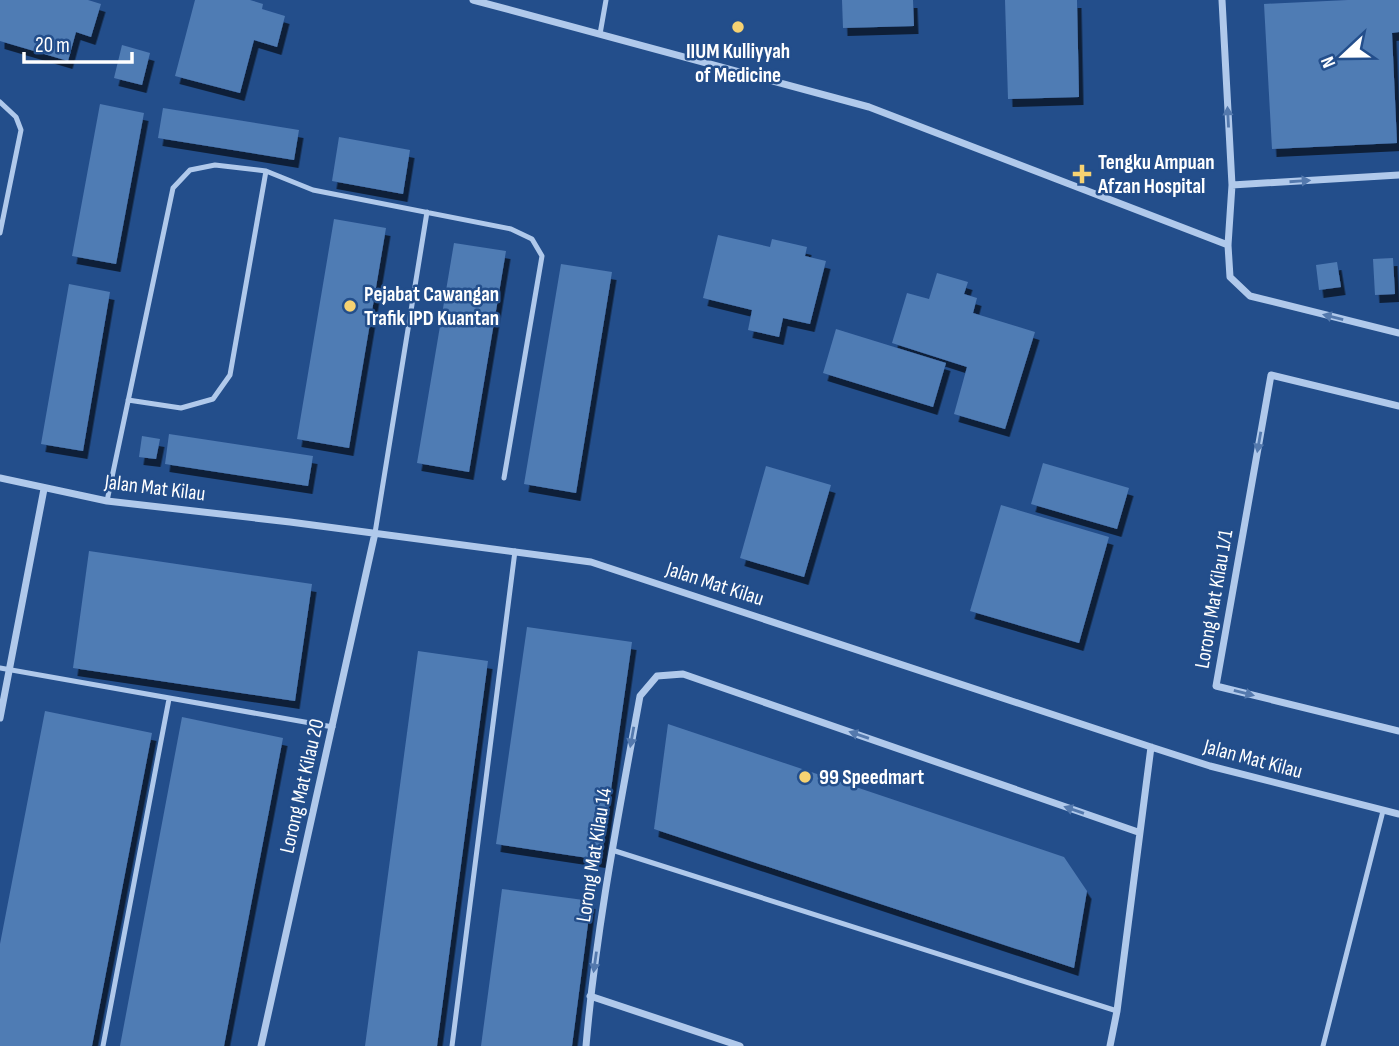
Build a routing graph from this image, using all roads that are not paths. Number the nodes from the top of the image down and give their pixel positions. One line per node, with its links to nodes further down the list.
1 (473, 0): 4 (street)
2 (606, 0): 4 (lane)
3 (1222, 0): 8 (street, one-way to 3)
4 (600, 34): 11 (street)
5 (0, 102): 10 (lane)
6 (266, 171): 9 (lane); 13 (lane); 13 (lane)
7 (1399, 175): 8 (street, one-way to 7)
8 (1232, 185): 11 (street)
9 (427, 212): 16 (lane); 19 (lane)
10 (0, 233)
11 (1228, 244): 12 (street, one-way to 11)
12 (1399, 333)
13 (128, 400): 18 (lane)
14 (1399, 405): 26 (street, Lorong Mat Kilau 1/1, one-way to 26)
15 (0, 478): 17 (street, Jalan Mat Kilau)
16 (503, 478)
17 (44, 489): 18 (street, Jalan Mat Kilau); 22 (street)
18 (107, 501): 19 (street, Jalan Mat Kilau)
19 (375, 533): 20 (street, Jalan Mat Kilau); 25 (street, Lorong Mat Kilau 20)
20 (515, 551): 27 (street, Jalan Mat Kilau); 36 (lane)
21 (0, 668): 22 (lane)
22 (9, 671): 23 (lane); 24 (street)
23 (169, 699): 25 (lane); 34 (lane)
24 (0, 718)
25 (333, 727): 35 (street, Lorong Mat Kilau 20)
26 (1399, 731)
27 (1150, 747): 28 (street, Jalan Mat Kilau); 30 (street)
28 (1383, 811): 29 (street, Jalan Mat Kilau); 40 (lane)
29 (1399, 814)
30 (1139, 832): 31 (street, Lorong Mat Kilau 14, one-way to 31); 33 (street)
31 (612, 850): 32 (street, Lorong Mat Kilau 14, one-way to 32); 33 (lane)
32 (590, 996): 37 (street, Lorong Mat Kilau 14); 38 (street)
33 (1117, 1011): 39 (street)
34 (103, 1046)
35 (261, 1046)
36 (452, 1046)
37 (586, 1046)
38 (740, 1046)
39 (1110, 1046)
40 (1323, 1046)

